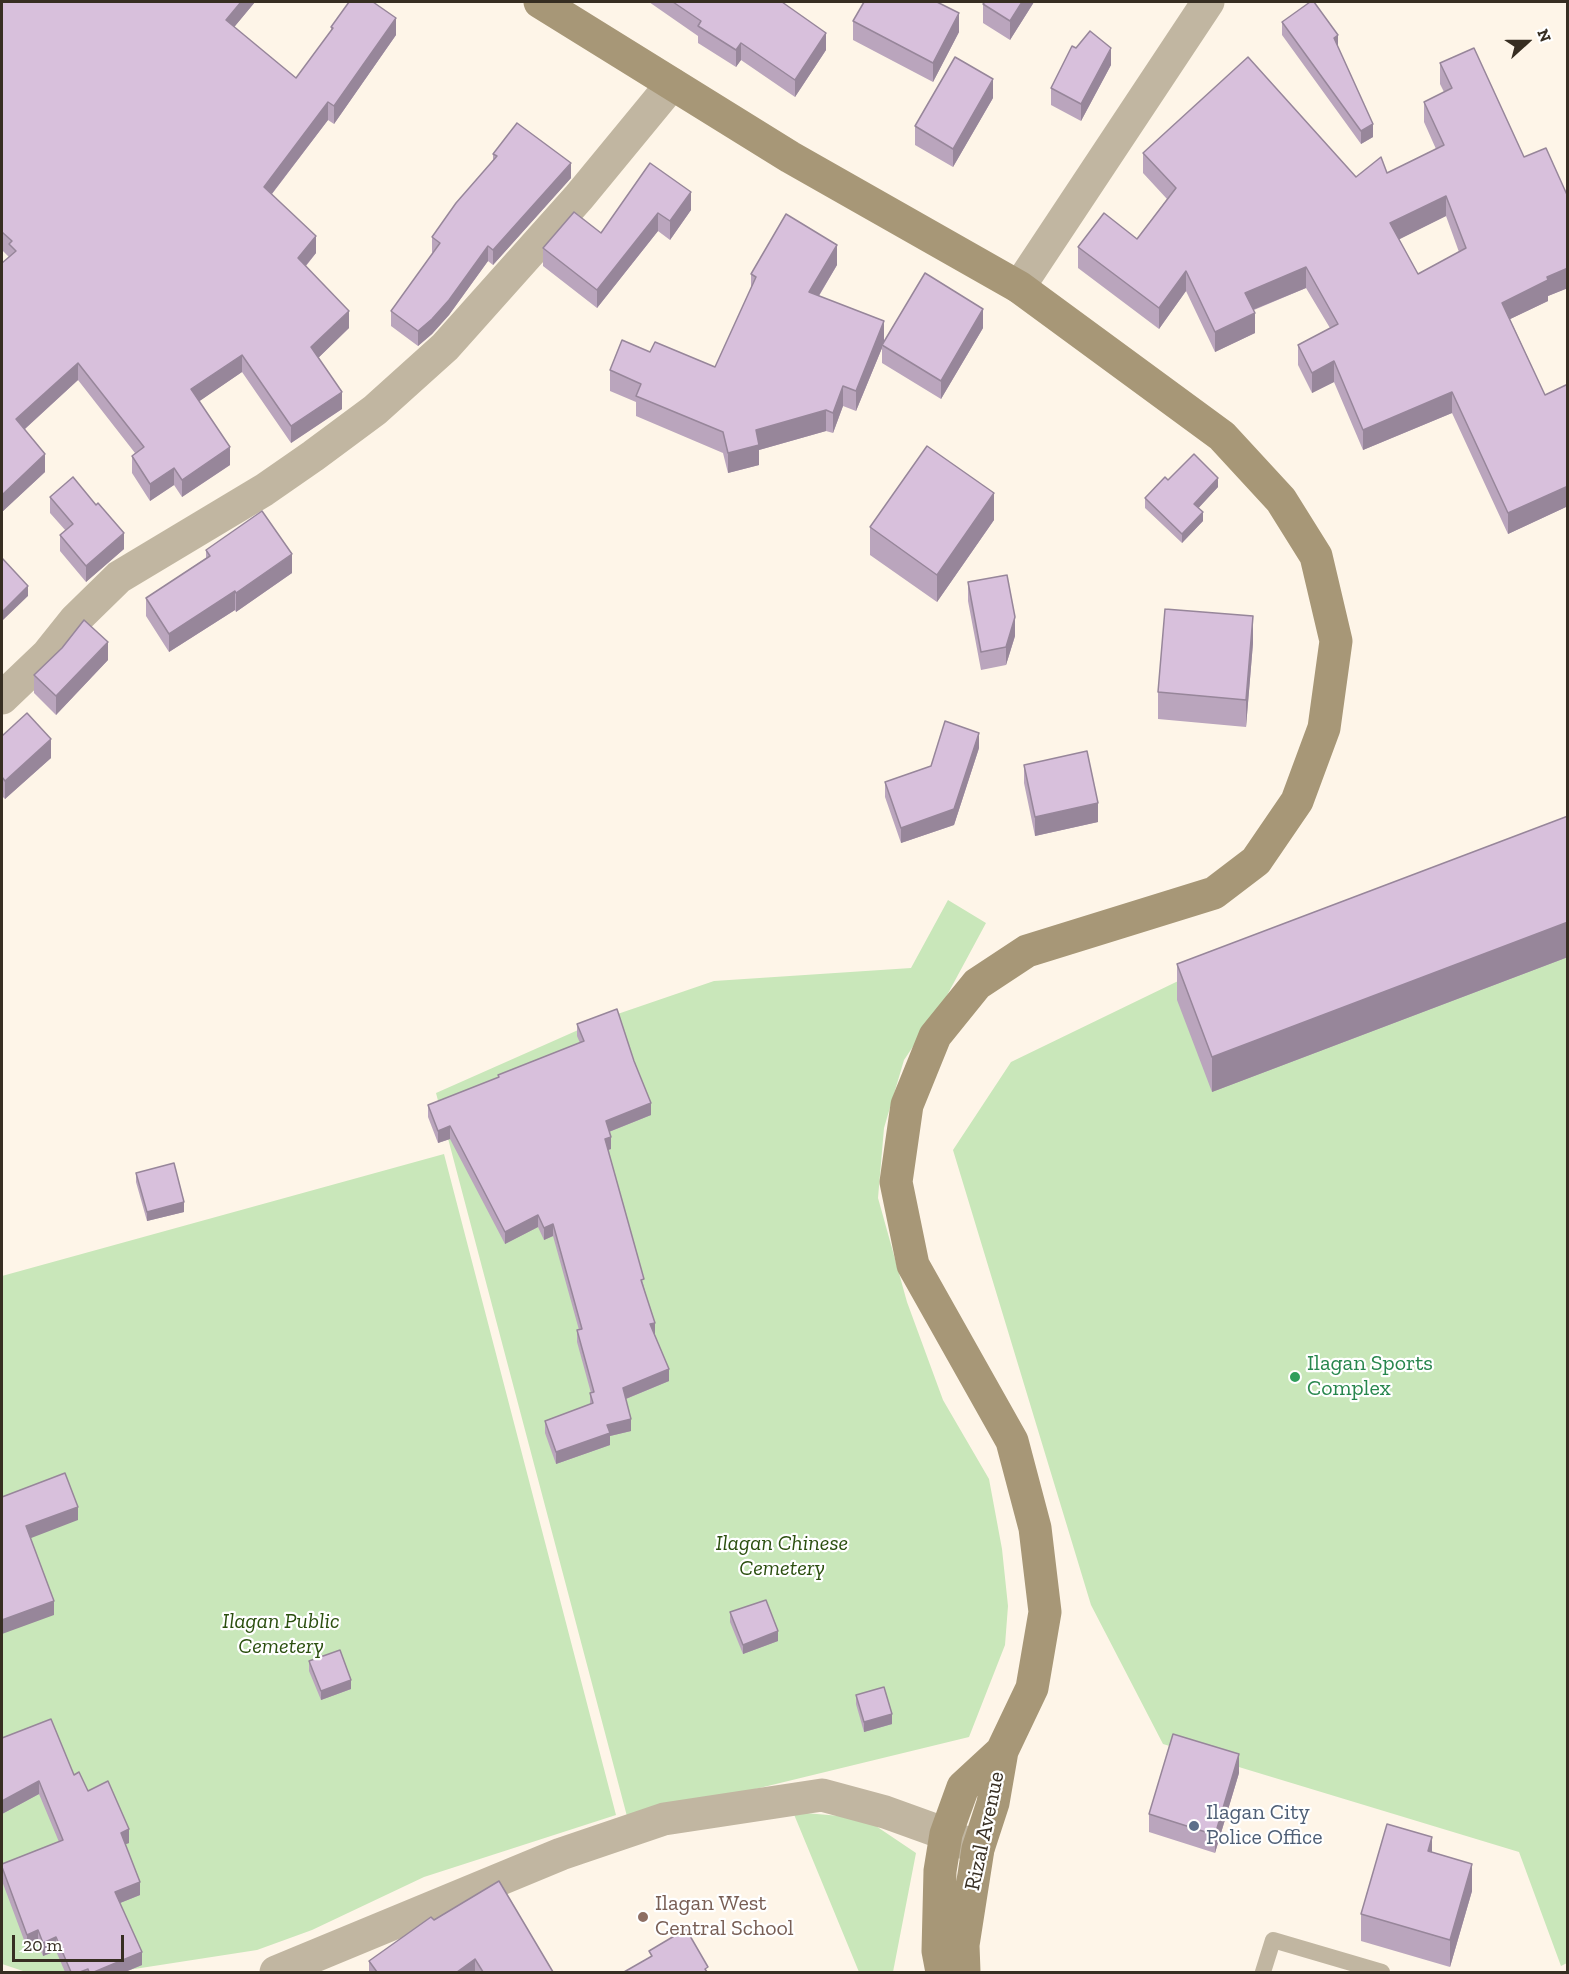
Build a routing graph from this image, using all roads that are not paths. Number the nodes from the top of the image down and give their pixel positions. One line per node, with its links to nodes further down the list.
1 (540, 2): 3 (main road)
2 (1208, 2): 4 (street)
3 (672, 84): 4 (main road); 5 (street)
4 (1019, 286): 6 (main road)
5 (2, 698)
6 (1002, 1751): 7 (main road, Rizal Avenue); 8 (main road, Rizal Avenue)
7 (946, 1834): 8 (street); 9 (street); 10 (main road, Rizal Avenue)
8 (978, 1849): 11 (main road, Rizal Avenue)
9 (276, 1972)
10 (942, 1972)
11 (964, 1972)
12 (1263, 1972): 13 (lane)
13 (1382, 1972)

